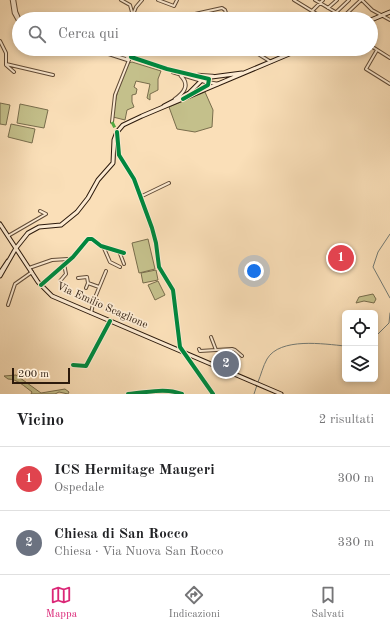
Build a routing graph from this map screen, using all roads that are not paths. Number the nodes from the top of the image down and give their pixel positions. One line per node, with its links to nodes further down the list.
1 (13, 0): 17 (street); 18 (street)
2 (121, 0): 13 (street)
3 (142, 0): 14 (street)
4 (158, 0): 5 (street)
5 (177, 0)
6 (294, 0): 23 (street)
7 (315, 0): 12 (street)
8 (323, 0): 12 (street)
9 (336, 0): 15 (street)
10 (349, 0): 25 (street)
11 (362, 0): 26 (street); 27 (street)
12 (320, 3): 15 (street); 16 (street)
13 (130, 5): 14 (street); 19 (street)
14 (136, 7): 20 (street)
15 (328, 8): 24 (street)
16 (313, 10)
17 (14, 12)
18 (16, 12)
19 (134, 12)
20 (134, 12)
21 (204, 12): 22 (street)
22 (226, 12)
23 (314, 12)
24 (334, 12)
25 (337, 12)
26 (349, 12)
27 (376, 12)
28 (390, 12): 30 (main road)
29 (378, 13): 30 (street)
30 (381, 16): 31 (main road); 32 (street)
31 (378, 17)
32 (390, 20)
33 (0, 42): 43 (street)
34 (378, 51): 41 (street)
35 (121, 56): 40 (street)
36 (125, 56): 40 (street)
37 (261, 56): 42 (street)
38 (284, 56): 42 (main road)
39 (374, 56): 56 (street)
40 (129, 58): 44 (street); 61 (street)
41 (390, 58)
42 (271, 62): 46 (main road)
43 (6, 64): 45 (street); 49 (street)
44 (167, 69): 47 (street); 48 (street)
45 (14, 72)
46 (247, 72): 50 (main road); 54 (main road)
47 (179, 74): 52 (street); 59 (street)
48 (190, 74): 50 (street); 51 (street)
49 (53, 75)
50 (232, 75): 51 (main road)
51 (206, 78): 52 (main road); 53 (street)
52 (201, 81): 53 (street); 57 (street); 59 (main road)
53 (210, 83): 55 (street); 57 (street)
54 (221, 83): 55 (street); 58 (main road)
55 (216, 84): 57 (street)
56 (390, 84)
57 (207, 86): 58 (street)
58 (183, 99): 60 (main road)
59 (174, 100): 60 (main road)
60 (162, 108): 62 (main road)
61 (112, 122)
62 (117, 132): 64 (street); 69 (main road)
63 (169, 183): 64 (street)
64 (140, 197): 94 (street)
65 (40, 211): 67 (street)
66 (0, 224): 67 (main road, Via Emilio Scaglione)
67 (8, 236): 69 (main road, Via Emilio Scaglione)
68 (103, 246): 70 (street); 72 (street); 76 (street)
69 (16, 248): 73 (main road); 77 (main road, Via Emilio Scaglione)
70 (120, 251): 71 (street); 75 (street)
71 (124, 253)
72 (70, 259): 74 (street); 77 (street)
73 (9, 260): 79 (main road); 81 (main road)
74 (64, 264): 83 (street); 85 (street)
75 (124, 264)
76 (120, 267)
77 (29, 268): 80 (main road, Via Emilio Scaglione)
78 (106, 271): 87 (street)
79 (0, 272)
80 (32, 272): 85 (main road, Via Emilio Scaglione); 88 (street)
81 (0, 276)
82 (78, 278): 84 (street)
83 (60, 281)
84 (88, 282): 86 (street); 87 (street)
85 (41, 285): 89 (main road, Via Emilio Scaglione)
86 (86, 288)
87 (99, 288): 89 (street)
88 (8, 305)
89 (91, 313): 90 (main road, Via Emilio Scaglione)
90 (110, 321): 94 (main road, Via Emilio Scaglione); 96 (street)
91 (211, 337): 93 (street)
92 (199, 349): 93 (street)
93 (216, 350): 95 (street)
94 (182, 351): 99 (street); 100 (main road, Via Emilio Scaglione)
95 (242, 356)
96 (73, 365)
97 (128, 394): 98 (street)
98 (182, 394)
99 (213, 394)
100 (281, 394)

